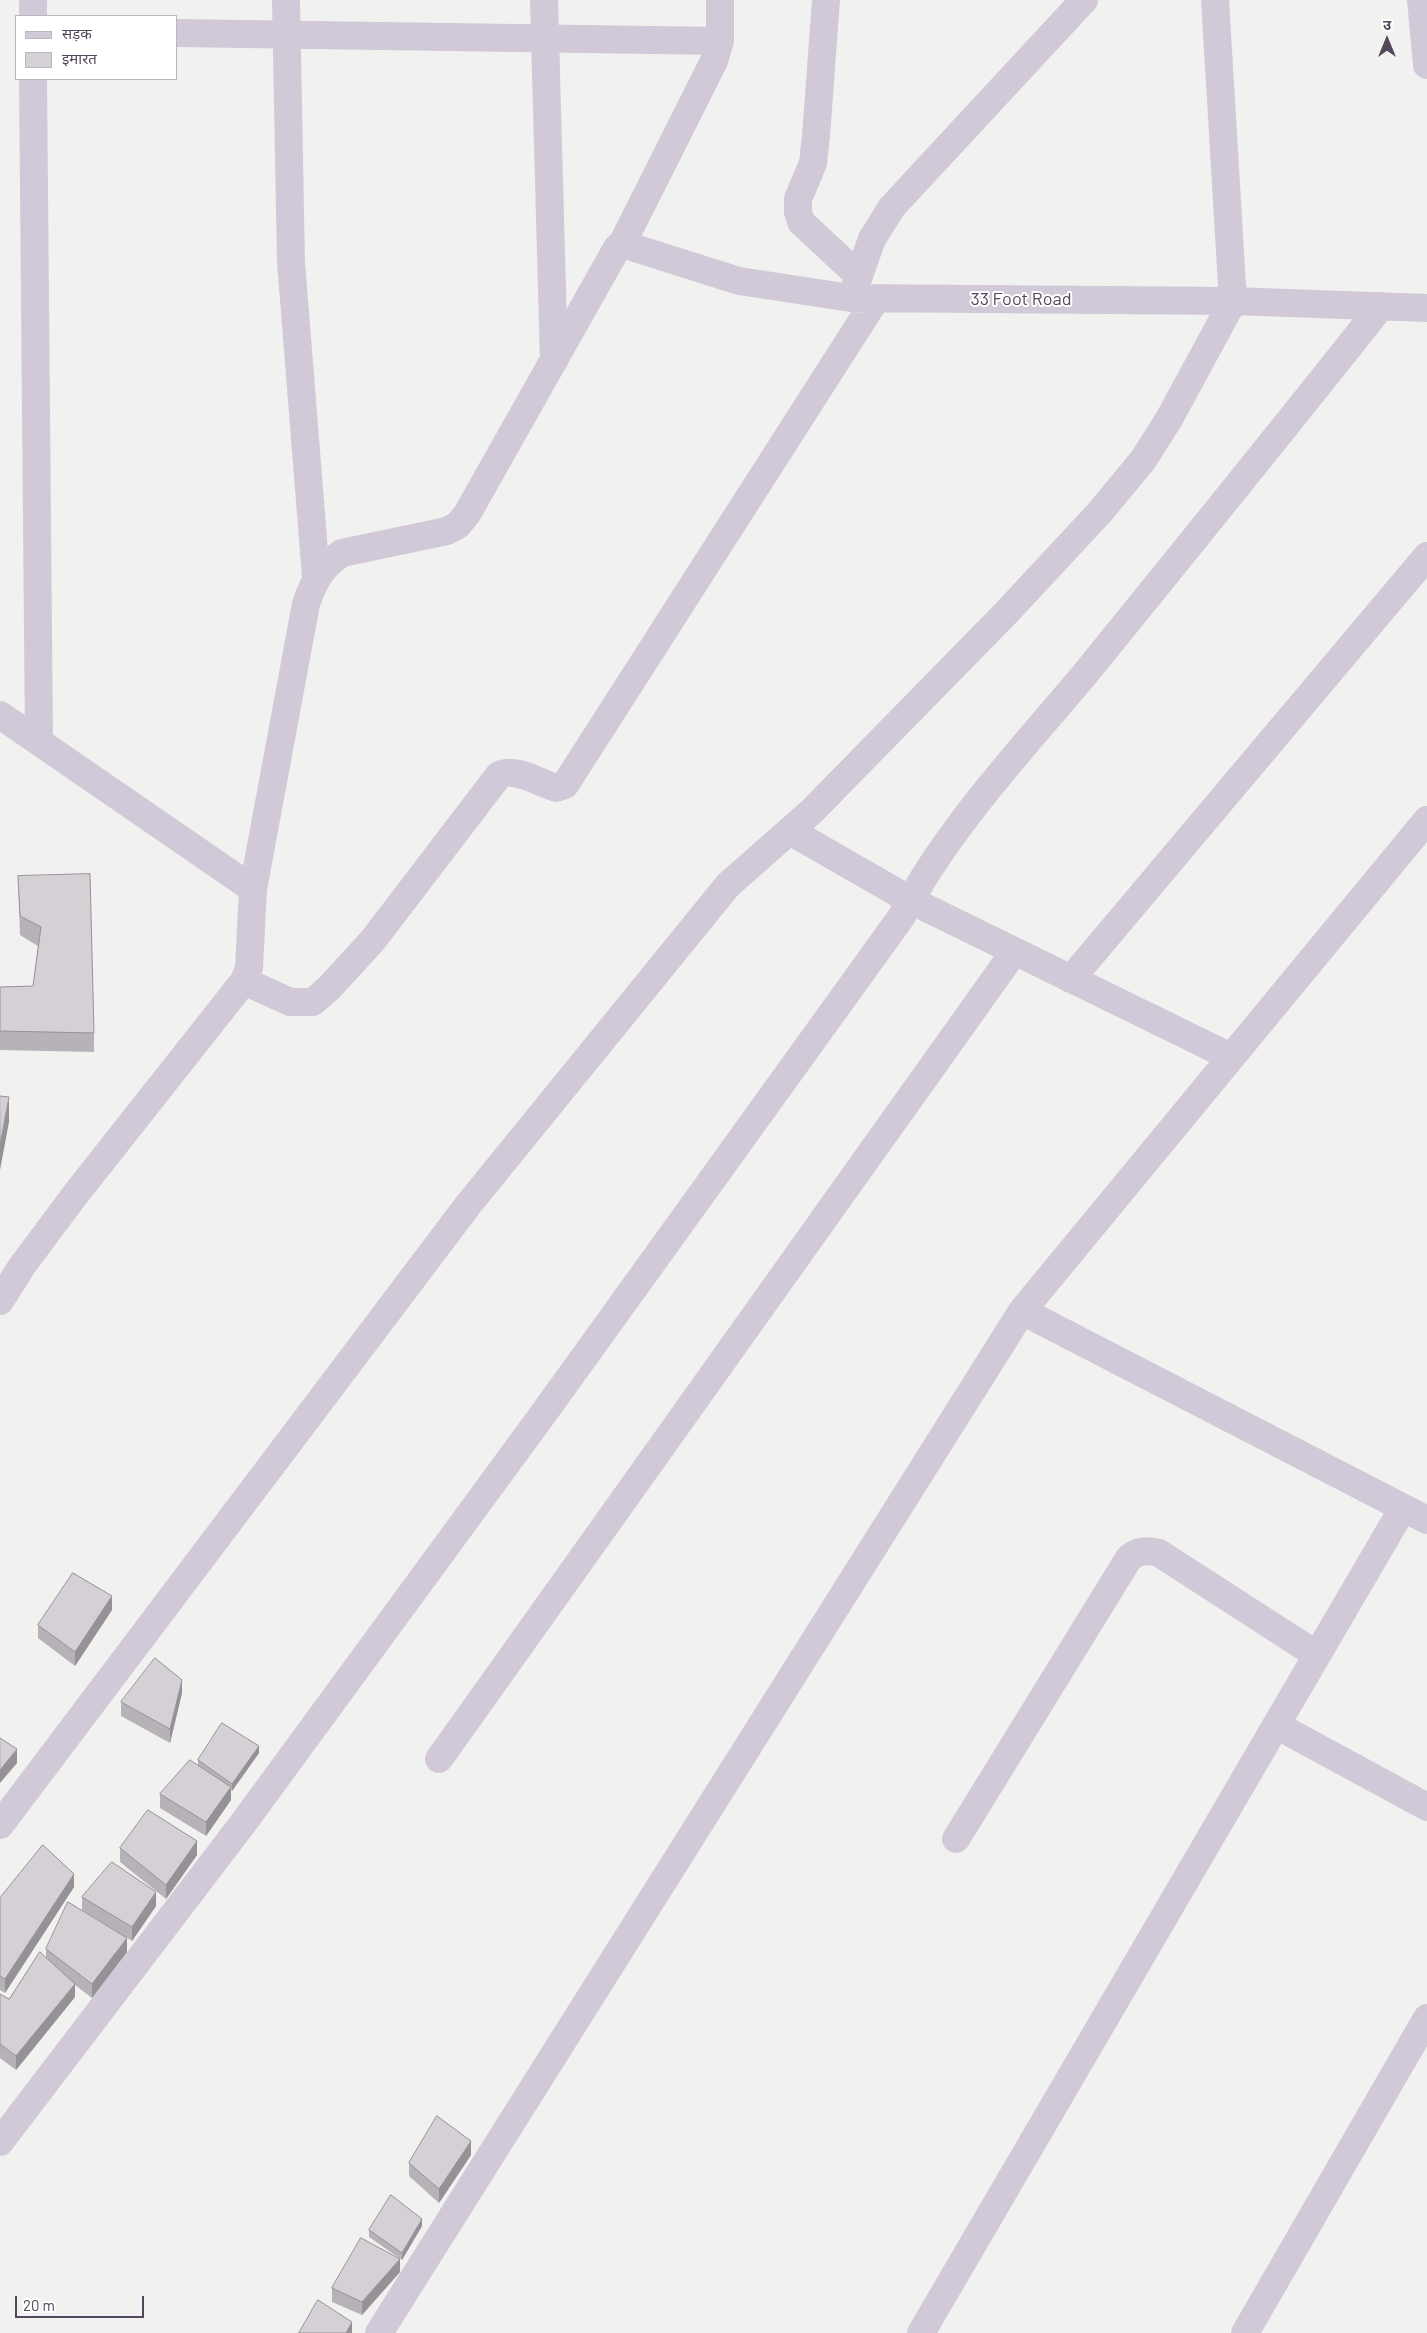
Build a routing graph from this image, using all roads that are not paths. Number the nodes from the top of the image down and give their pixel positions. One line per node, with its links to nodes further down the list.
1 (33, 0): 9 (street)
2 (286, 0): 11 (street)
3 (544, 0): 12 (street)
4 (720, 0): 13 (street)
5 (826, 0): 17 (street)
6 (1084, 0): 17 (street)
7 (1215, 0): 18 (street)
8 (1421, 0): 14 (street)
9 (33, 15)
10 (178, 33): 11 (street)
11 (286, 36): 12 (street); 23 (street)
12 (544, 39): 13 (street); 21 (street)
13 (720, 41): 16 (street)
14 (1427, 65)
15 (33, 80): 25 (street)
16 (622, 244): 17 (street, 33 Foot Road); 21 (street)
17 (862, 291): 18 (street, 33 Foot Road); 32 (street)
18 (1233, 301): 19 (street, 33 Foot Road); 27 (street)
19 (1381, 306): 20 (street, 33 Foot Road); 29 (street)
20 (1427, 308)
21 (554, 361): 23 (street)
22 (1427, 556): 31 (street)
23 (316, 577): 28 (street)
24 (0, 715): 25 (street)
25 (39, 742): 28 (street)
26 (1427, 820): 33 (street)
27 (790, 831): 29 (street); 42 (street)
28 (253, 889): 32 (street)
29 (910, 900): 30 (street); 45 (street)
30 (1014, 952): 31 (street); 40 (street)
31 (1071, 979): 33 (street)
32 (244, 981): 34 (street)
33 (1231, 1057): 35 (street)
34 (0, 1301)
35 (1022, 1311): 36 (street); 46 (street)
36 (1403, 1508): 37 (street); 38 (street)
37 (1427, 1520)
38 (1317, 1655): 39 (street); 43 (street)
39 (1276, 1726): 41 (street); 47 (street)
40 (439, 1759)
41 (1427, 1807)
42 (0, 1825)
43 (956, 1839)
44 (1427, 2018): 48 (street)
45 (0, 2142)
46 (379, 2333)
47 (922, 2333)
48 (1245, 2333)

